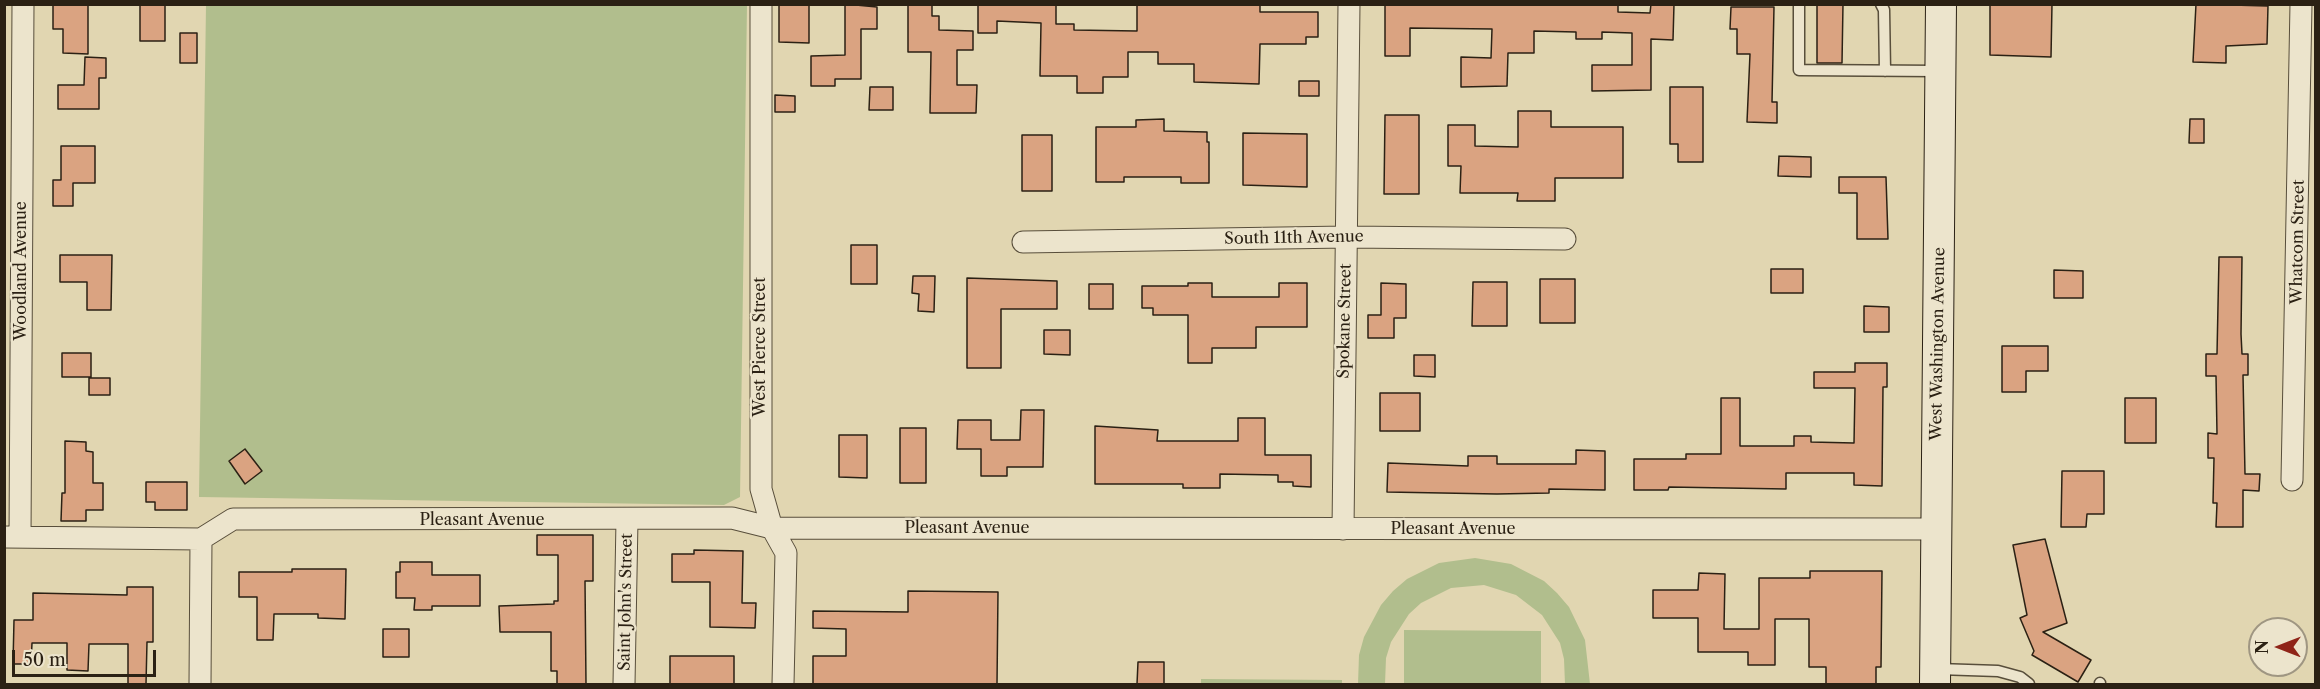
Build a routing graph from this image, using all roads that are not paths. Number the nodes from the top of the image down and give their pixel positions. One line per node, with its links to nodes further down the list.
1 (23, 4): 19 (street, Woodland Avenue)
2 (761, 4): 16 (street, West Pierce Street)
3 (1349, 4): 10 (street, Spokane Street)
4 (1798, 4): 9 (lane)
5 (1881, 4): 9 (lane)
6 (1941, 4): 8 (main road, West Washington Avenue)
7 (2301, 4): 12 (street, Whatcom Street)
8 (1941, 70): 9 (lane); 18 (main road, West Washington Avenue)
9 (1885, 71)
10 (1346, 237): 11 (street, South 11th Avenue); 13 (street, South 11th Avenue); 17 (street, Spokane Street)
11 (1565, 239)
12 (2307, 240): 14 (street, Whatcom Street)
13 (1023, 242)
14 (2292, 480)
15 (627, 520): 16 (street, Pleasant Avenue); 20 (street, Pleasant Avenue); 23 (street, Saint John's Street)
16 (772, 528): 17 (street, Pleasant Avenue); 24 (street, West Pierce Street)
17 (1343, 529): 18 (street, Pleasant Avenue)
18 (1936, 529): 21 (main road, West Washington Avenue)
19 (12, 537): 20 (street)
20 (201, 539): 22 (street)
21 (1935, 676): 25 (lane)
22 (200, 684)
23 (624, 684)
24 (783, 684)
25 (2029, 684)

